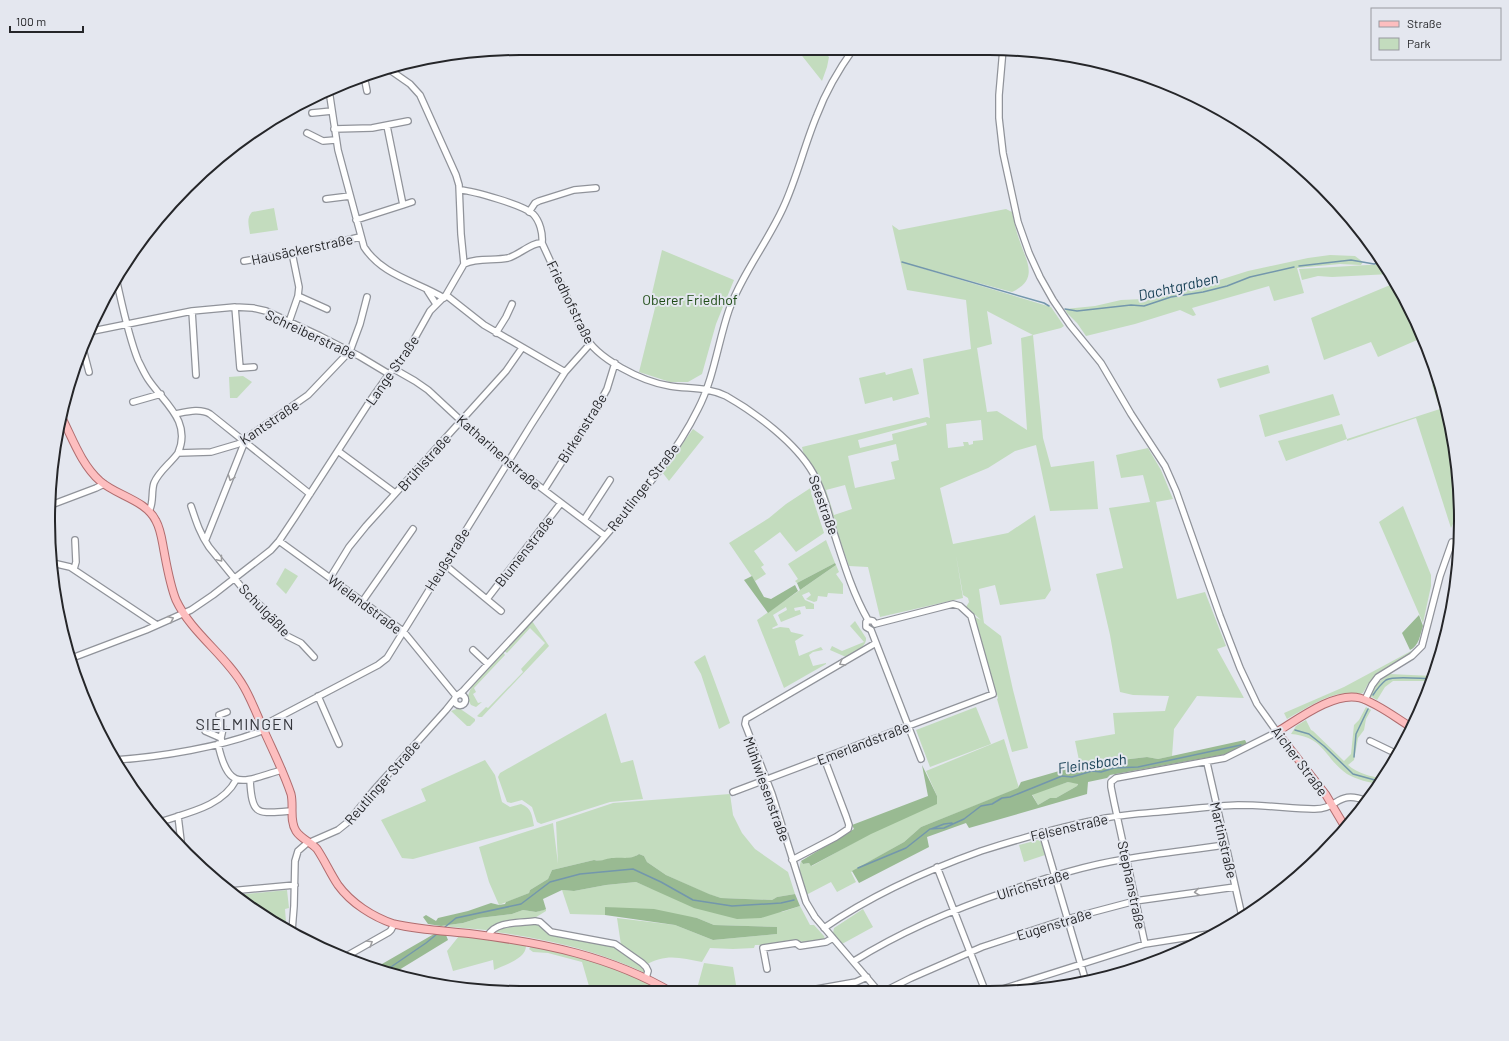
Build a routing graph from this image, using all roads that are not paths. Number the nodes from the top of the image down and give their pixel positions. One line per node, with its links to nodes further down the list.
1 (849, 55): 52 (street, Reutlinger Straße)
2 (1002, 55): 109 (street, Aicher Straße)
3 (394, 73): 15 (street)
4 (365, 82): 5 (street)
5 (367, 91)
6 (330, 96): 7 (street)
7 (332, 111): 8 (street); 11 (street)
8 (312, 113)
9 (408, 121): 10 (street)
10 (387, 126): 11 (street); 19 (street)
11 (334, 129): 13 (street)
12 (307, 133): 13 (street)
13 (335, 140): 16 (street)
14 (596, 188): 20 (street)
15 (460, 190): 20 (street); 26 (street)
16 (350, 196): 17 (street); 21 (street)
17 (326, 198)
18 (412, 202): 19 (street)
19 (403, 205): 21 (street)
20 (529, 212): 23 (street, Friedhofstraße)
21 (356, 220): 22 (street)
22 (360, 237): 24 (street, Hausäckerstraße); 28 (street)
23 (542, 243): 26 (street); 41 (street, Friedhofstraße)
24 (292, 253): 25 (street, Hausäckerstraße); 29 (street)
25 (244, 261)
26 (464, 264): 30 (street, Lange Straße)
27 (118, 286): 38 (street)
28 (426, 290): 30 (street); 32 (street)
29 (298, 296): 35 (street); 37 (street)
30 (445, 296): 32 (street, Lange Straße); 40 (street)
31 (367, 297): 43 (street, Kantstraße)
32 (436, 304): 47 (street, Lange Straße)
33 (512, 304): 40 (street)
34 (235, 307): 36 (street, Schreiberstraße); 37 (street, Schreiberstraße); 46 (street)
35 (327, 309)
36 (192, 310): 38 (street, Schreiberstraße); 51 (street)
37 (289, 322): 43 (street, Schreiberstraße)
38 (128, 323): 39 (street, Schreiberstraße); 53 (street)
39 (96, 330)
40 (496, 333): 42 (street)
41 (590, 344): 45 (street, Friedhofstraße); 49 (street, Heußstraße)
42 (522, 348): 49 (street); 56 (street, Brühlstraße)
43 (350, 351): 50 (street, Schreiberstraße); 58 (street, Kantstraße)
44 (85, 357): 48 (street)
45 (615, 363): 52 (street, Friedhofstraße); 64 (street, Birkenstraße)
46 (254, 367)
47 (394, 368): 50 (street, Lange Straße); 56 (street, Katharinenstraße)
48 (89, 372)
49 (565, 372): 61 (street, Heußstraße)
50 (389, 374): 59 (street, Lange Straße)
51 (196, 375)
52 (706, 390): 73 (street, Reutlinger Straße); 87 (street, Seestraße)
53 (160, 394): 54 (street); 55 (street)
54 (133, 402)
55 (175, 414): 58 (street); 60 (street)
56 (461, 420): 61 (street, Katharinenstraße); 65 (street, Brühlstraße)
57 (65, 424): 63 (main road)
58 (244, 441): 60 (street, Kantstraße); 66 (street); 74 (street, one-way to 74)
59 (338, 451): 65 (street); 66 (street, Lange Straße)
60 (178, 453): 70 (street)
61 (507, 462): 64 (street, Katharinenstraße); 78 (street, Heußstraße)
62 (610, 480): 71 (street)
63 (104, 484): 67 (street); 70 (main road)
64 (544, 490): 68 (street, Katharinenstraße)
65 (396, 493): 82 (street, Brühlstraße)
66 (310, 494): 76 (street, Lange Straße)
67 (56, 503)
68 (561, 503): 71 (street, Katharinenstraße); 83 (street, Blumenstraße)
69 (191, 506): 74 (street, Schulgäßle)
70 (149, 511): 86 (main road)
71 (584, 520): 73 (street, Katharinenstraße)
72 (413, 528): 84 (street)
73 (604, 536): 96 (street, Reutlinger Straße)
74 (206, 539): 81 (street, Schulgäßle, one-way to 81)
75 (75, 540): 80 (street)
76 (279, 541): 81 (street, Lange Straße); 82 (street, Wielandstraße)
77 (1452, 542): 101 (street)
78 (444, 564): 83 (street, Blumenstraße); 91 (street, Heußstraße)
79 (57, 565): 80 (street)
80 (74, 569): 89 (street)
81 (235, 578): 86 (street, Lange Straße); 95 (street, Schulgäßle)
82 (330, 578): 84 (street, Wielandstraße)
83 (487, 599): 85 (street, Blumenstraße)
84 (362, 602): 91 (street, Wielandstraße)
85 (501, 611)
86 (184, 613): 89 (street, Lange Straße, one-way to 86); 108 (main road)
87 (868, 620): 88 (street); 90 (street, Seestraße)
88 (875, 624): 90 (street); 107 (street, Emerlandstraße)
89 (157, 625): 94 (street, Lange Straße)
90 (870, 630): 92 (street, Seestraße)
91 (403, 631): 98 (street, Heußstraße); 99 (street, Wielandstraße)
92 (876, 643): 107 (street, Seestraße); 119 (street, Mühlwiesenstraße, one-way to 119)
93 (473, 650): 96 (street)
94 (76, 657)
95 (314, 657)
96 (488, 664): 97 (street, Reutlinger Straße)
97 (472, 681): 99 (street, Reutlinger Straße); 100 (street, Reutlinger Straße)
98 (318, 696): 108 (street, Heußstraße); 112 (street)
99 (456, 697): 100 (street); 102 (street); 103 (street, Reutlinger Straße)
100 (465, 698): 102 (street)
101 (1365, 700): 105 (main road); 109 (main road)
102 (458, 705): 103 (street, Reutlinger Straße)
103 (446, 710): 133 (street, Reutlinger Straße)
104 (227, 712): 111 (street)
105 (1407, 724)
106 (203, 725): 111 (street)
107 (909, 726): 114 (street, Emerlandstraße); 116 (street, Seestraße)
108 (263, 728): 111 (street, Heußstraße); 118 (main road)
109 (1277, 732): 117 (street); 124 (main road, Aicher Straße)
110 (1370, 740): 113 (street)
111 (220, 742): 115 (street, Heußstraße); 120 (street)
112 (339, 744)
113 (1393, 752)
114 (824, 758): 119 (street, Emerlandstraße); 136 (street)
115 (121, 759)
116 (921, 759)
117 (1207, 763): 125 (street, Martinstraße); 128 (street, Stephanstraße)
118 (282, 770): 121 (street); 126 (main road)
119 (767, 779): 122 (street, Emerlandstraße); 136 (street, Mühlwiesenstraße)
120 (236, 780): 121 (street); 127 (street)
121 (250, 780): 126 (street)
122 (733, 792)
123 (1362, 799): 124 (street, Felsenstraße)
124 (1332, 804): 125 (street, Felsenstraße); 130 (main road, Aicher Straße)
125 (1217, 806): 128 (street, Felsenstraße); 134 (street, Martinstraße)
126 (292, 811): 133 (main road)
127 (178, 816): 129 (street); 132 (street)
128 (1117, 816): 131 (street, Felsenstraße); 135 (street, Stephanstraße)
129 (165, 820)
130 (1342, 822)
131 (1042, 832): 137 (street, Felsenstraße); 138 (street)
132 (181, 838)
133 (310, 842): 139 (street); 146 (main road)
134 (1225, 846): 135 (street, Ulrichstraße); 140 (street, Martinstraße)
135 (1126, 859): 138 (street, Ulrichstraße); 142 (street, Stephanstraße)
136 (792, 860): 148 (street, Mühlwiesenstraße)
137 (937, 867): 143 (street); 148 (street, Felsenstraße)
138 (1055, 876): 143 (street, Ulrichstraße); 145 (street)
139 (295, 885): 141 (street); 147 (street)
140 (1235, 887): 142 (street, Eugenstraße, one-way to 142); 144 (street, Martinstraße)
141 (237, 890)
142 (1135, 901): 145 (street, Eugenstraße); 152 (street, Stephanstraße)
143 (954, 911): 153 (street); 155 (street, Ulrichstraße)
144 (1241, 912)
145 (1067, 919): 153 (street, Eugenstraße); 156 (street)
146 (394, 924): 149 (main road); 154 (street, one-way to 146)
147 (292, 926)
148 (824, 928): 151 (street, Mühlwiesenstraße)
149 (488, 936): 160 (main road); 160 (street)
150 (1199, 936): 152 (street)
151 (833, 938): 155 (street, Mühlwiesenstraße); 157 (street)
152 (1145, 944): 156 (street)
153 (970, 952): 165 (street, Eugenstraße); 166 (street)
154 (350, 954)
155 (854, 961): 159 (street, Mühlwiesenstraße)
156 (1081, 964): 158 (street); 161 (street)
157 (767, 969)
158 (1084, 976)
159 (867, 977): 163 (street); 164 (street, Mühlwiesenstraße)
160 (646, 978): 162 (main road)
161 (1015, 985)
162 (660, 986)
163 (833, 986)
164 (875, 986)
165 (895, 986)
166 (983, 986)

